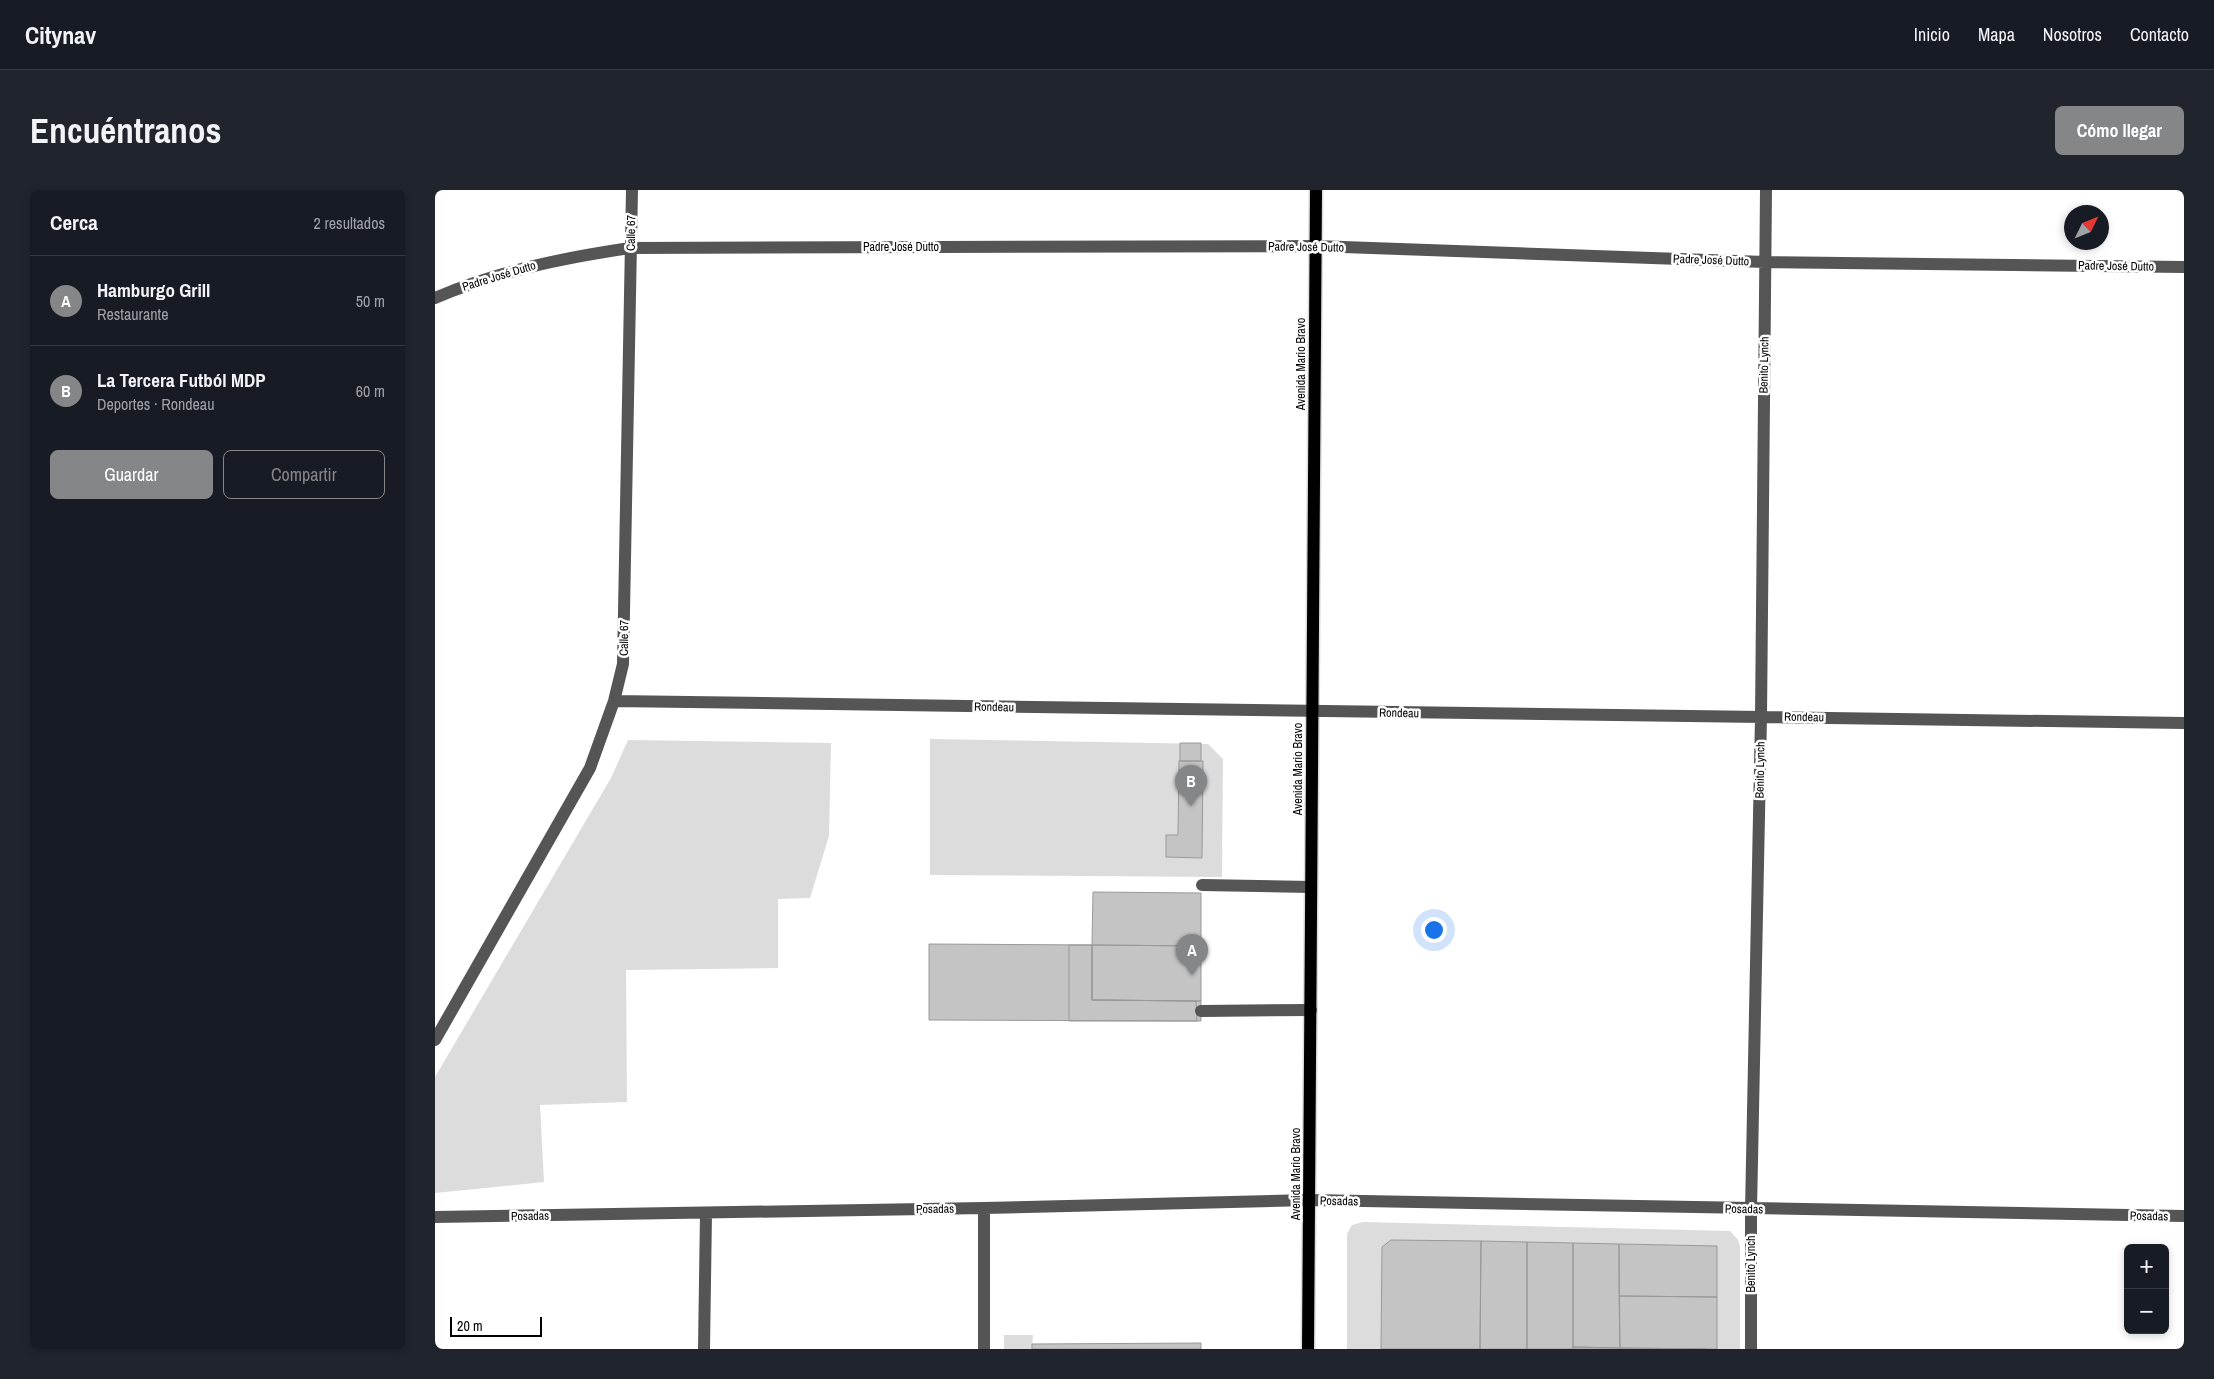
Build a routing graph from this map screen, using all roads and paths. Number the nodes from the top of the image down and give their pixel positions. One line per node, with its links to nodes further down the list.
1 (632, 190): 5 (street, Calle 67)
2 (1316, 190): 4 (main road, Avenida Mario Bravo)
3 (1766, 190): 6 (street, Benito Lynch)
4 (1315, 246): 5 (street, Padre José Dutto); 6 (street, Padre José Dutto); 10 (main road, Avenida Mario Bravo)
5 (630, 248): 8 (street, Padre José Dutto); 9 (street, Calle 67)
6 (1765, 262): 7 (street, Padre José Dutto); 11 (street, Benito Lynch)
7 (2184, 267)
8 (435, 298)
9 (614, 701): 10 (street, Rondeau); 17 (street, Calle 67)
10 (1313, 712): 11 (street, Rondeau); 14 (main road, Avenida Mario Bravo)
11 (1761, 717): 12 (street, Rondeau); 20 (street, Benito Lynch)
12 (2184, 723)
13 (1202, 885): 14 (street)
14 (1311, 887): 15 (main road, Avenida Mario Bravo)
15 (1311, 1010): 16 (street); 18 (main road, Avenida Mario Bravo)
16 (1201, 1011)
17 (435, 1040)
18 (1309, 1200): 19 (street, Posadas); 20 (street, Posadas); 26 (main road, Avenida Mario Bravo)
19 (984, 1208): 21 (street, Posadas); 25 (street)
20 (1751, 1210): 22 (street, Posadas); 27 (street, Benito Lynch)
21 (706, 1213): 23 (street, Posadas); 24 (street)
22 (2184, 1216)
23 (435, 1217)
24 (704, 1349)
25 (984, 1349)
26 (1309, 1349)
27 (1751, 1349)

